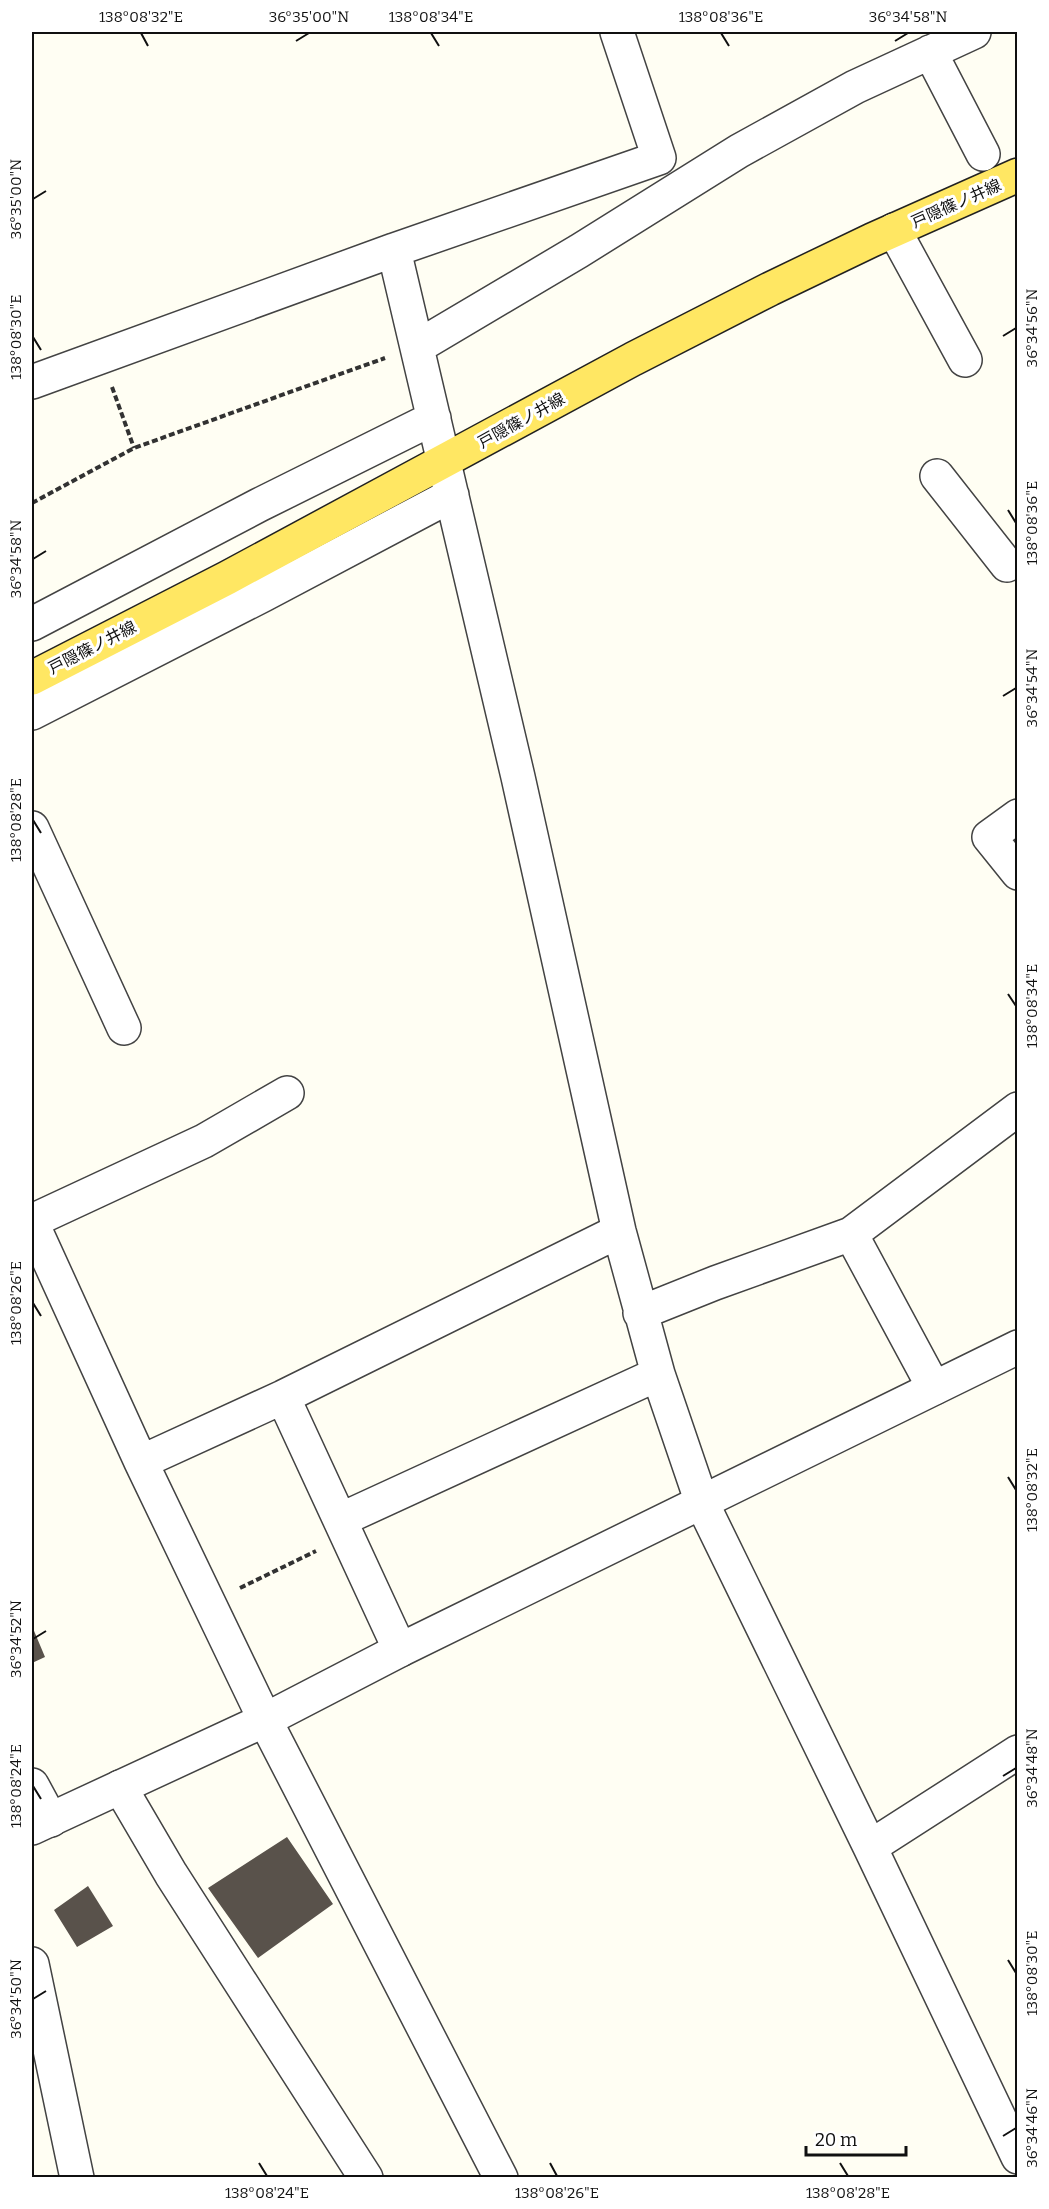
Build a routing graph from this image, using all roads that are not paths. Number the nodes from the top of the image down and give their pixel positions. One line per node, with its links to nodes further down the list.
1 (617, 32): 5 (street)
2 (974, 32): 3 (street)
3 (930, 52): 4 (street); 7 (street)
4 (983, 154)
5 (659, 158): 7 (street); 9 (street)
6 (1017, 175): 8 (main road, 戸隠篠ノ井線)
7 (677, 189): 10 (street)
8 (894, 230): 11 (street); 14 (main road, 戸隠篠ノ井線)
9 (394, 250): 10 (street); 12 (street)
10 (417, 347): 13 (street)
11 (965, 360)
12 (32, 382)
13 (434, 418): 14 (street); 18 (street)
14 (444, 461): 16 (street); 19 (main road, 戸隠篠ノ井線)
15 (937, 476): 17 (street)
16 (452, 495): 20 (street); 28 (street)
17 (1014, 568)
18 (32, 624)
19 (32, 678)
20 (32, 713)
21 (1017, 816): 23 (street)
22 (32, 828): 24 (street)
23 (1017, 873)
24 (124, 1028)
25 (287, 1093): 27 (street)
26 (1017, 1109): 29 (street)
27 (33, 1232): 35 (street)
28 (619, 1232): 30 (street); 34 (street)
29 (850, 1234): 30 (street); 33 (street)
30 (640, 1313): 32 (street)
31 (1017, 1347): 33 (street)
32 (658, 1374): 36 (street); 37 (street)
33 (934, 1388): 36 (street)
34 (283, 1396): 35 (street); 37 (street)
35 (141, 1462): 39 (street)
36 (702, 1503): 38 (street); 44 (street)
37 (344, 1528): 38 (street)
38 (400, 1650): 39 (street)
39 (265, 1720): 42 (street); 49 (street)
40 (1017, 1752): 44 (street)
41 (32, 1785): 43 (street)
42 (120, 1787): 43 (street); 48 (street)
43 (41, 1824)
44 (870, 1847): 46 (street)
45 (32, 1964): 47 (street)
46 (1017, 2157)
47 (77, 2178)
48 (366, 2178)
49 (501, 2178)

